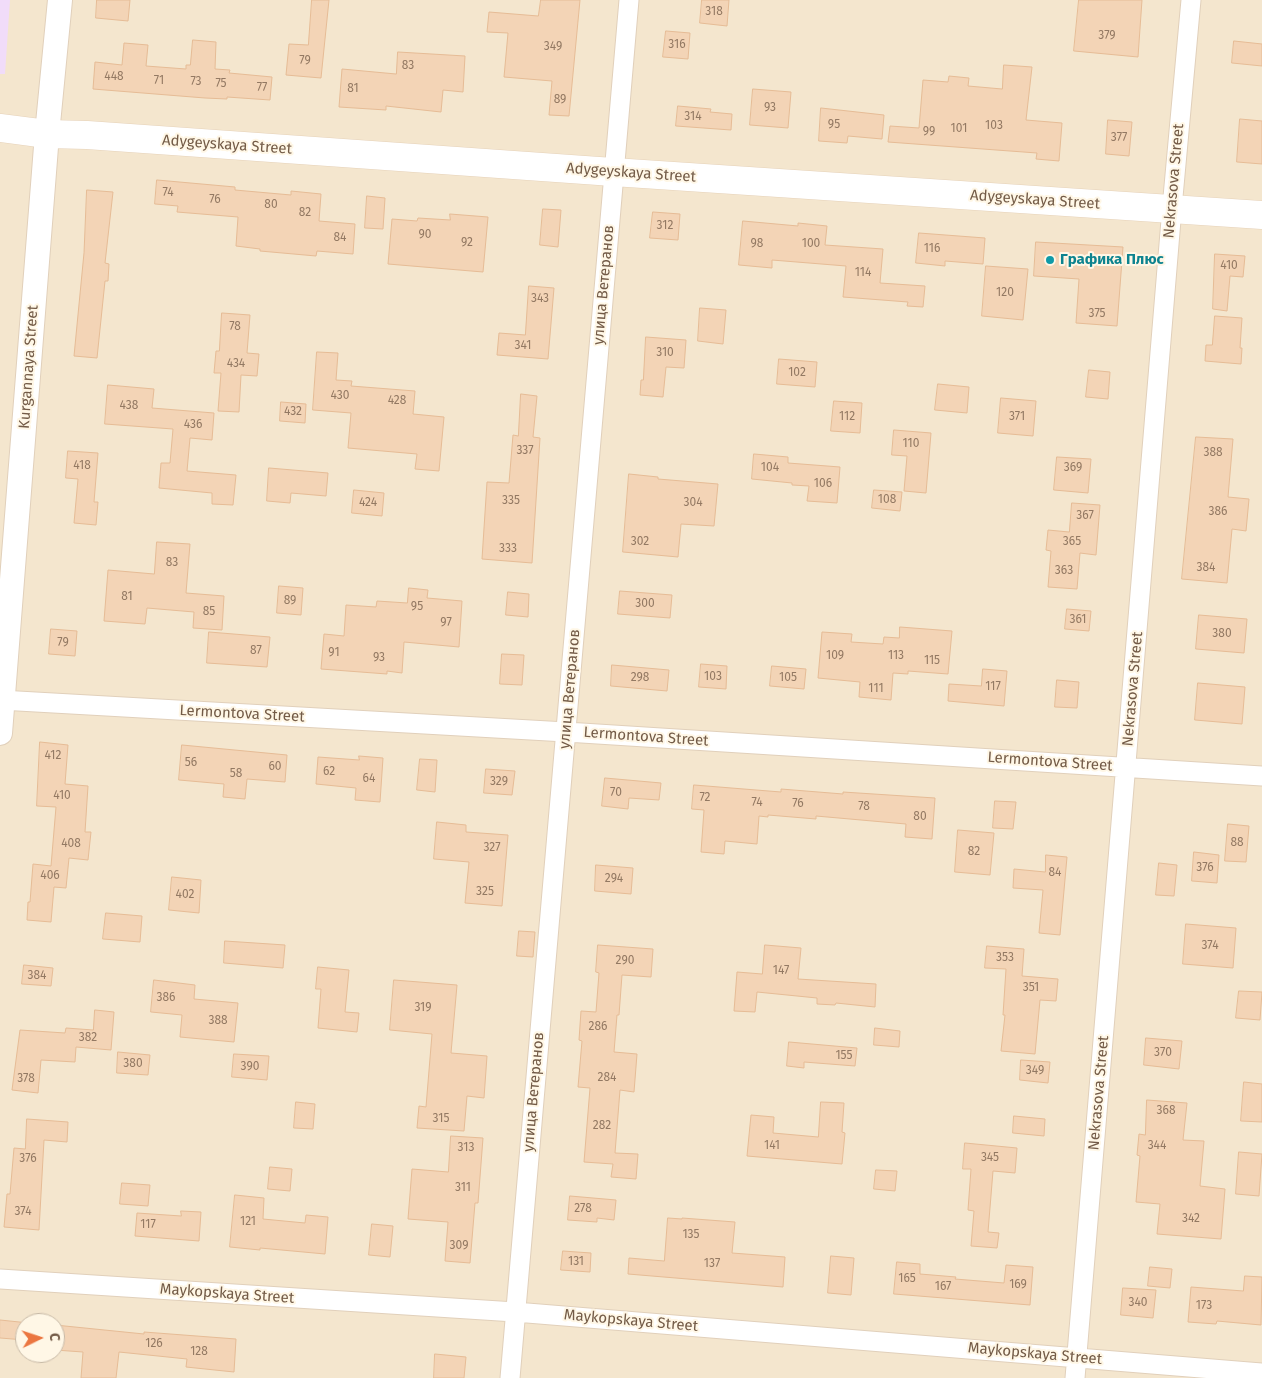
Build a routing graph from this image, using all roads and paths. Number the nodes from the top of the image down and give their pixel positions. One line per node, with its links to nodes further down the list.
1 (60, 0): 5 (street, Kurgannaya Street)
2 (629, 0): 6 (street, улица Ветеранов)
3 (1190, 0): 7 (street, Nekrasova Street)
4 (0, 128): 5 (main road, Adygeyskaya Street)
5 (47, 134): 6 (main road, Adygeyskaya Street); 9 (street, Kurgannaya Street)
6 (613, 172): 7 (main road, Adygeyskaya Street); 10 (street, улица Ветеранов)
7 (1172, 208): 8 (main road, Adygeyskaya Street); 12 (street, Nekrasova Street)
8 (1262, 215)
9 (1, 700): 10 (street, Lermontova Street); 11 (street, Kurgannaya Street)
10 (566, 732): 12 (street, Lermontova Street); 15 (street, улица Ветеранов)
11 (0, 733)
12 (1126, 767): 13 (street, Lermontova Street); 16 (street, Nekrasova Street)
13 (1262, 776)
14 (0, 1279): 15 (street, Maykopskaya Street)
15 (515, 1312): 16 (street, Maykopskaya Street); 18 (street, улица Ветеранов)
16 (1076, 1357): 17 (street, Maykopskaya Street); 19 (street, Nekrasova Street)
17 (1262, 1373)
18 (510, 1378)
19 (1075, 1378)

